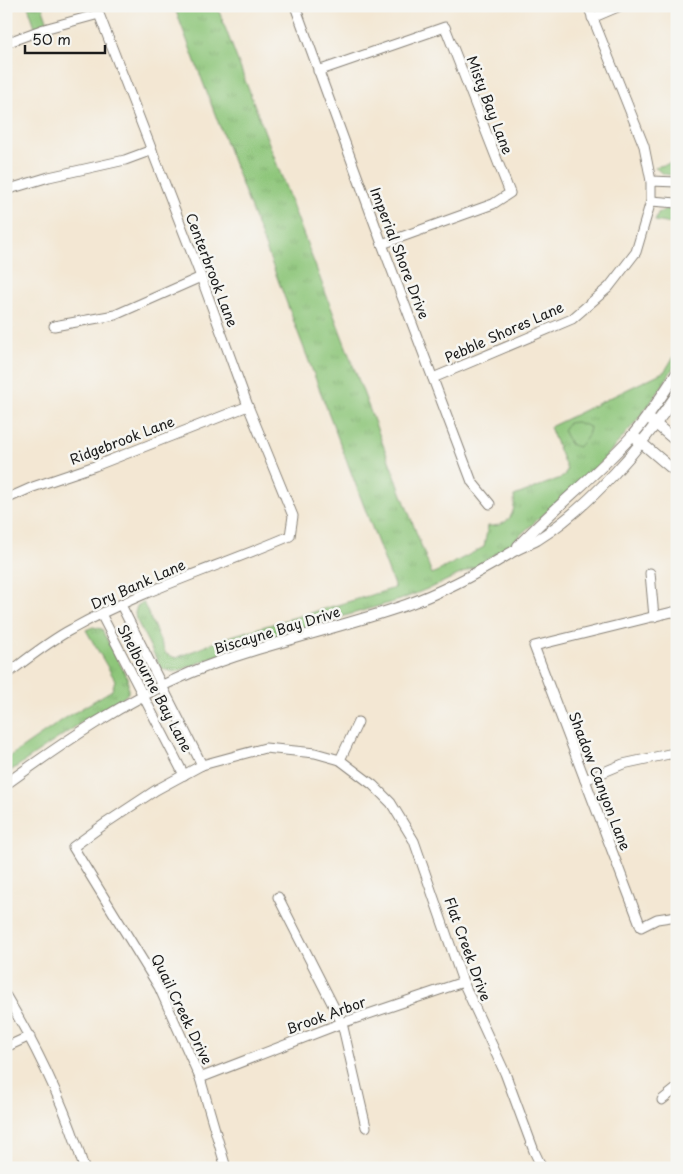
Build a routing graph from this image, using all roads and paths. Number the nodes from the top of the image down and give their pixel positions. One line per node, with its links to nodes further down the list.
1 (295, 6): 6 (street, Imperial Shore Drive)
2 (588, 6): 4 (street, Pebble Shores Lane)
3 (620, 6): 4 (street)
4 (592, 18): 8 (street, Pebble Shores Lane)
5 (6, 43): 7 (street, Centerbrook Lane)
6 (318, 71): 13 (street, Imperial Shore Drive); 13 (street, Misty Bay Lane)
7 (152, 150): 10 (street); 14 (street, Centerbrook Lane)
8 (651, 180): 9 (street); 11 (street, Pebble Shores Lane)
9 (677, 182)
10 (6, 190)
11 (651, 201): 12 (street); 17 (street, Pebble Shores Lane)
12 (677, 203)
13 (382, 244): 17 (street, Imperial Shore Drive)
14 (200, 277): 15 (street); 19 (street, Centerbrook Lane)
15 (54, 326)
16 (677, 373): 20 (street, Biscayne Bay Drive)
17 (433, 378): 27 (street, Imperial Shore Drive)
18 (677, 394): 21 (street, Biscayne Bay Drive)
19 (248, 406): 26 (street, Ridgebrook Lane); 28 (street, Centerbrook Lane)
20 (647, 417): 21 (street); 22 (street, Biscayne Bay Drive)
21 (656, 425): 23 (street); 24 (street, Biscayne Bay Drive)
22 (632, 435): 24 (street); 29 (street, Biscayne Bay Drive)
23 (677, 442)
24 (641, 443): 25 (street); 29 (street, Biscayne Bay Drive)
25 (677, 472)
26 (6, 499)
27 (490, 504)
28 (290, 536): 31 (street, Dry Bank Lane)
29 (514, 551): 36 (street, Biscayne Bay Drive)
30 (650, 573): 34 (street)
31 (121, 605): 33 (street, Dry Bank Lane); 36 (street, Shelbourne Bay Lane)
32 (677, 612): 34 (street)
33 (101, 614): 35 (street, Dry Bank Lane); 37 (street, Shelbourne Bay Lane)
34 (654, 616): 43 (street, Shadow Canyon Lane)
35 (6, 675)
36 (162, 686): 37 (street, Biscayne Bay Drive); 41 (street, Shelbourne Bay Lane)
37 (143, 696): 42 (street, Shelbourne Bay Lane); 44 (street, Biscayne Bay Drive)
38 (358, 722): 40 (street)
39 (677, 755): 43 (street)
40 (340, 760): 41 (street, Flat Creek Drive); 48 (street, Flat Creek Drive)
41 (202, 765): 42 (street, Flat Creek Drive)
42 (184, 775): 45 (street, Flat Creek Drive)
43 (585, 780): 47 (street, Shadow Canyon Lane)
44 (6, 784)
45 (73, 847): 53 (street, Quail Creek Drive)
46 (278, 897): 50 (street)
47 (677, 916)
48 (463, 982): 50 (street, Brook Arbor); 59 (street, Flat Creek Drive)
49 (6, 996): 51 (street)
50 (342, 1023): 53 (street, Brook Arbor); 56 (street)
51 (30, 1036): 52 (street); 57 (street)
52 (6, 1047)
53 (200, 1078): 58 (street, Quail Creek Drive)
54 (677, 1088): 55 (street)
55 (662, 1100)
56 (366, 1127)
57 (83, 1167)
58 (226, 1168)
59 (542, 1168)

